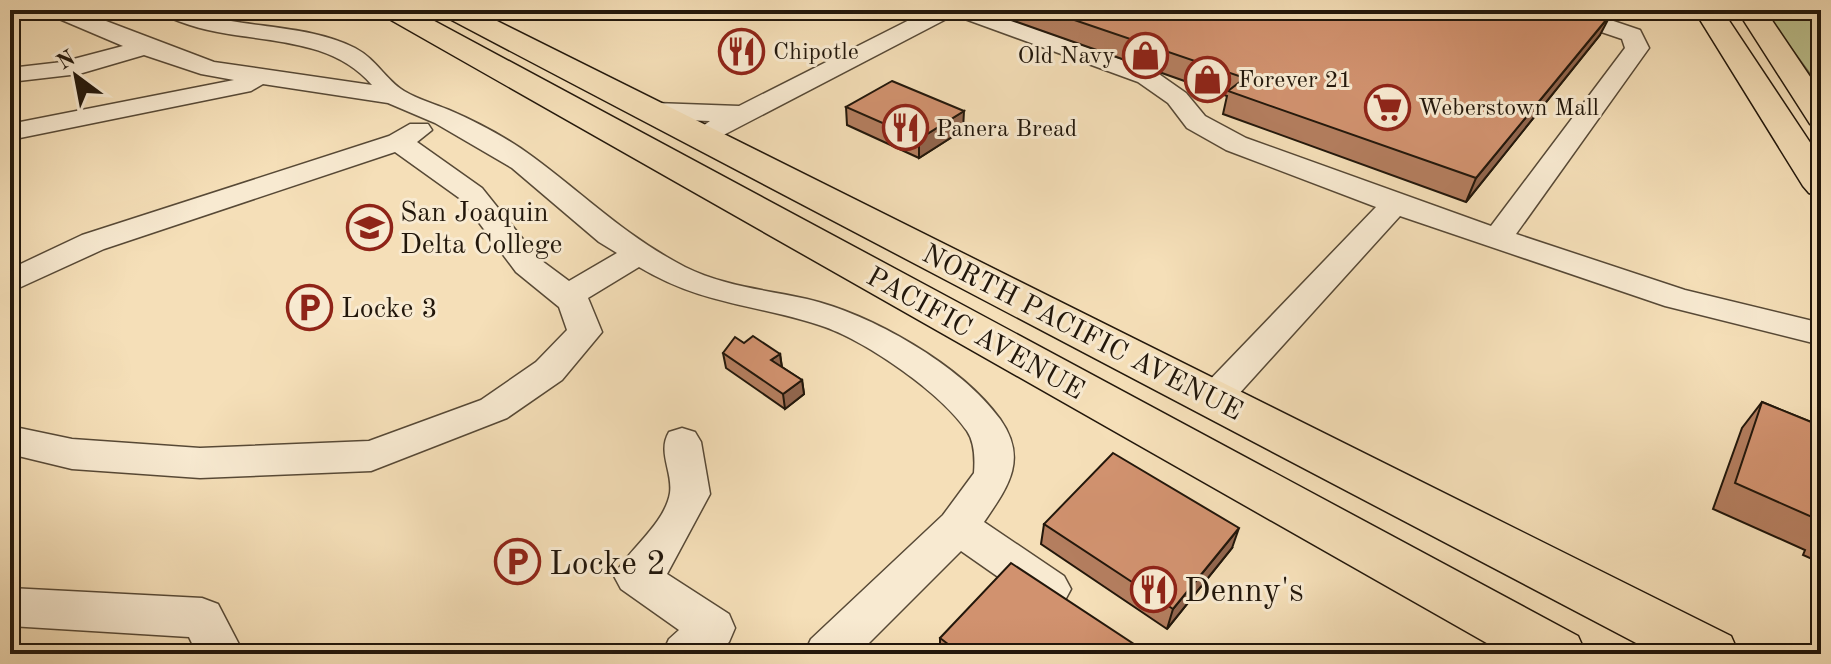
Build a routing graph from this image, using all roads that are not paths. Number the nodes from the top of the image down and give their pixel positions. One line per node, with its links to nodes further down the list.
1 (58, 10): 10 (street)
2 (171, 10): 15 (street)
3 (394, 10): 14 (main road, PACIFIC AVENUE)
4 (454, 10): 17 (main road, NORTH PACIFIC AVENUE)
5 (946, 10): 18 (street)
6 (961, 10): 26 (street)
7 (1559, 10): 27 (street)
8 (1751, 10): 20 (main road)
9 (1704, 11): 25 (main road)
10 (145, 46): 11 (street); 12 (street)
11 (229, 73): 13 (street); 16 (street)
12 (10, 75)
13 (275, 80): 15 (street); 16 (street)
14 (524, 82): 22 (main road); 41 (main road, PACIFIC AVENUE)
15 (394, 96): 19 (street)
16 (174, 98): 21 (street)
17 (655, 111): 18 (street); 22 (main road, NORTH PACIFIC AVENUE)
18 (745, 113): 22 (street); 24 (street)
19 (444, 117): 23 (street); 28 (street)
20 (1821, 117)
21 (10, 132)
22 (703, 135): 24 (main road, NORTH PACIFIC AVENUE)
23 (399, 142): 29 (street); 30 (street)
24 (762, 166): 32 (main road, NORTH PACIFIC AVENUE)
25 (1821, 186)
26 (1395, 204): 27 (street); 32 (street)
27 (1497, 239): 31 (street)
28 (638, 254): 30 (street); 35 (street)
29 (10, 282)
30 (566, 297): 33 (street)
31 (1821, 334)
32 (1214, 398): 42 (main road, NORTH PACIFIC AVENUE)
33 (10, 440)
34 (682, 442): 39 (street)
35 (958, 527): 37 (street); 40 (street)
36 (10, 607): 38 (street)
37 (1083, 612)
38 (221, 654)
39 (685, 654)
40 (827, 654)
41 (1558, 654)
42 (1711, 654)

